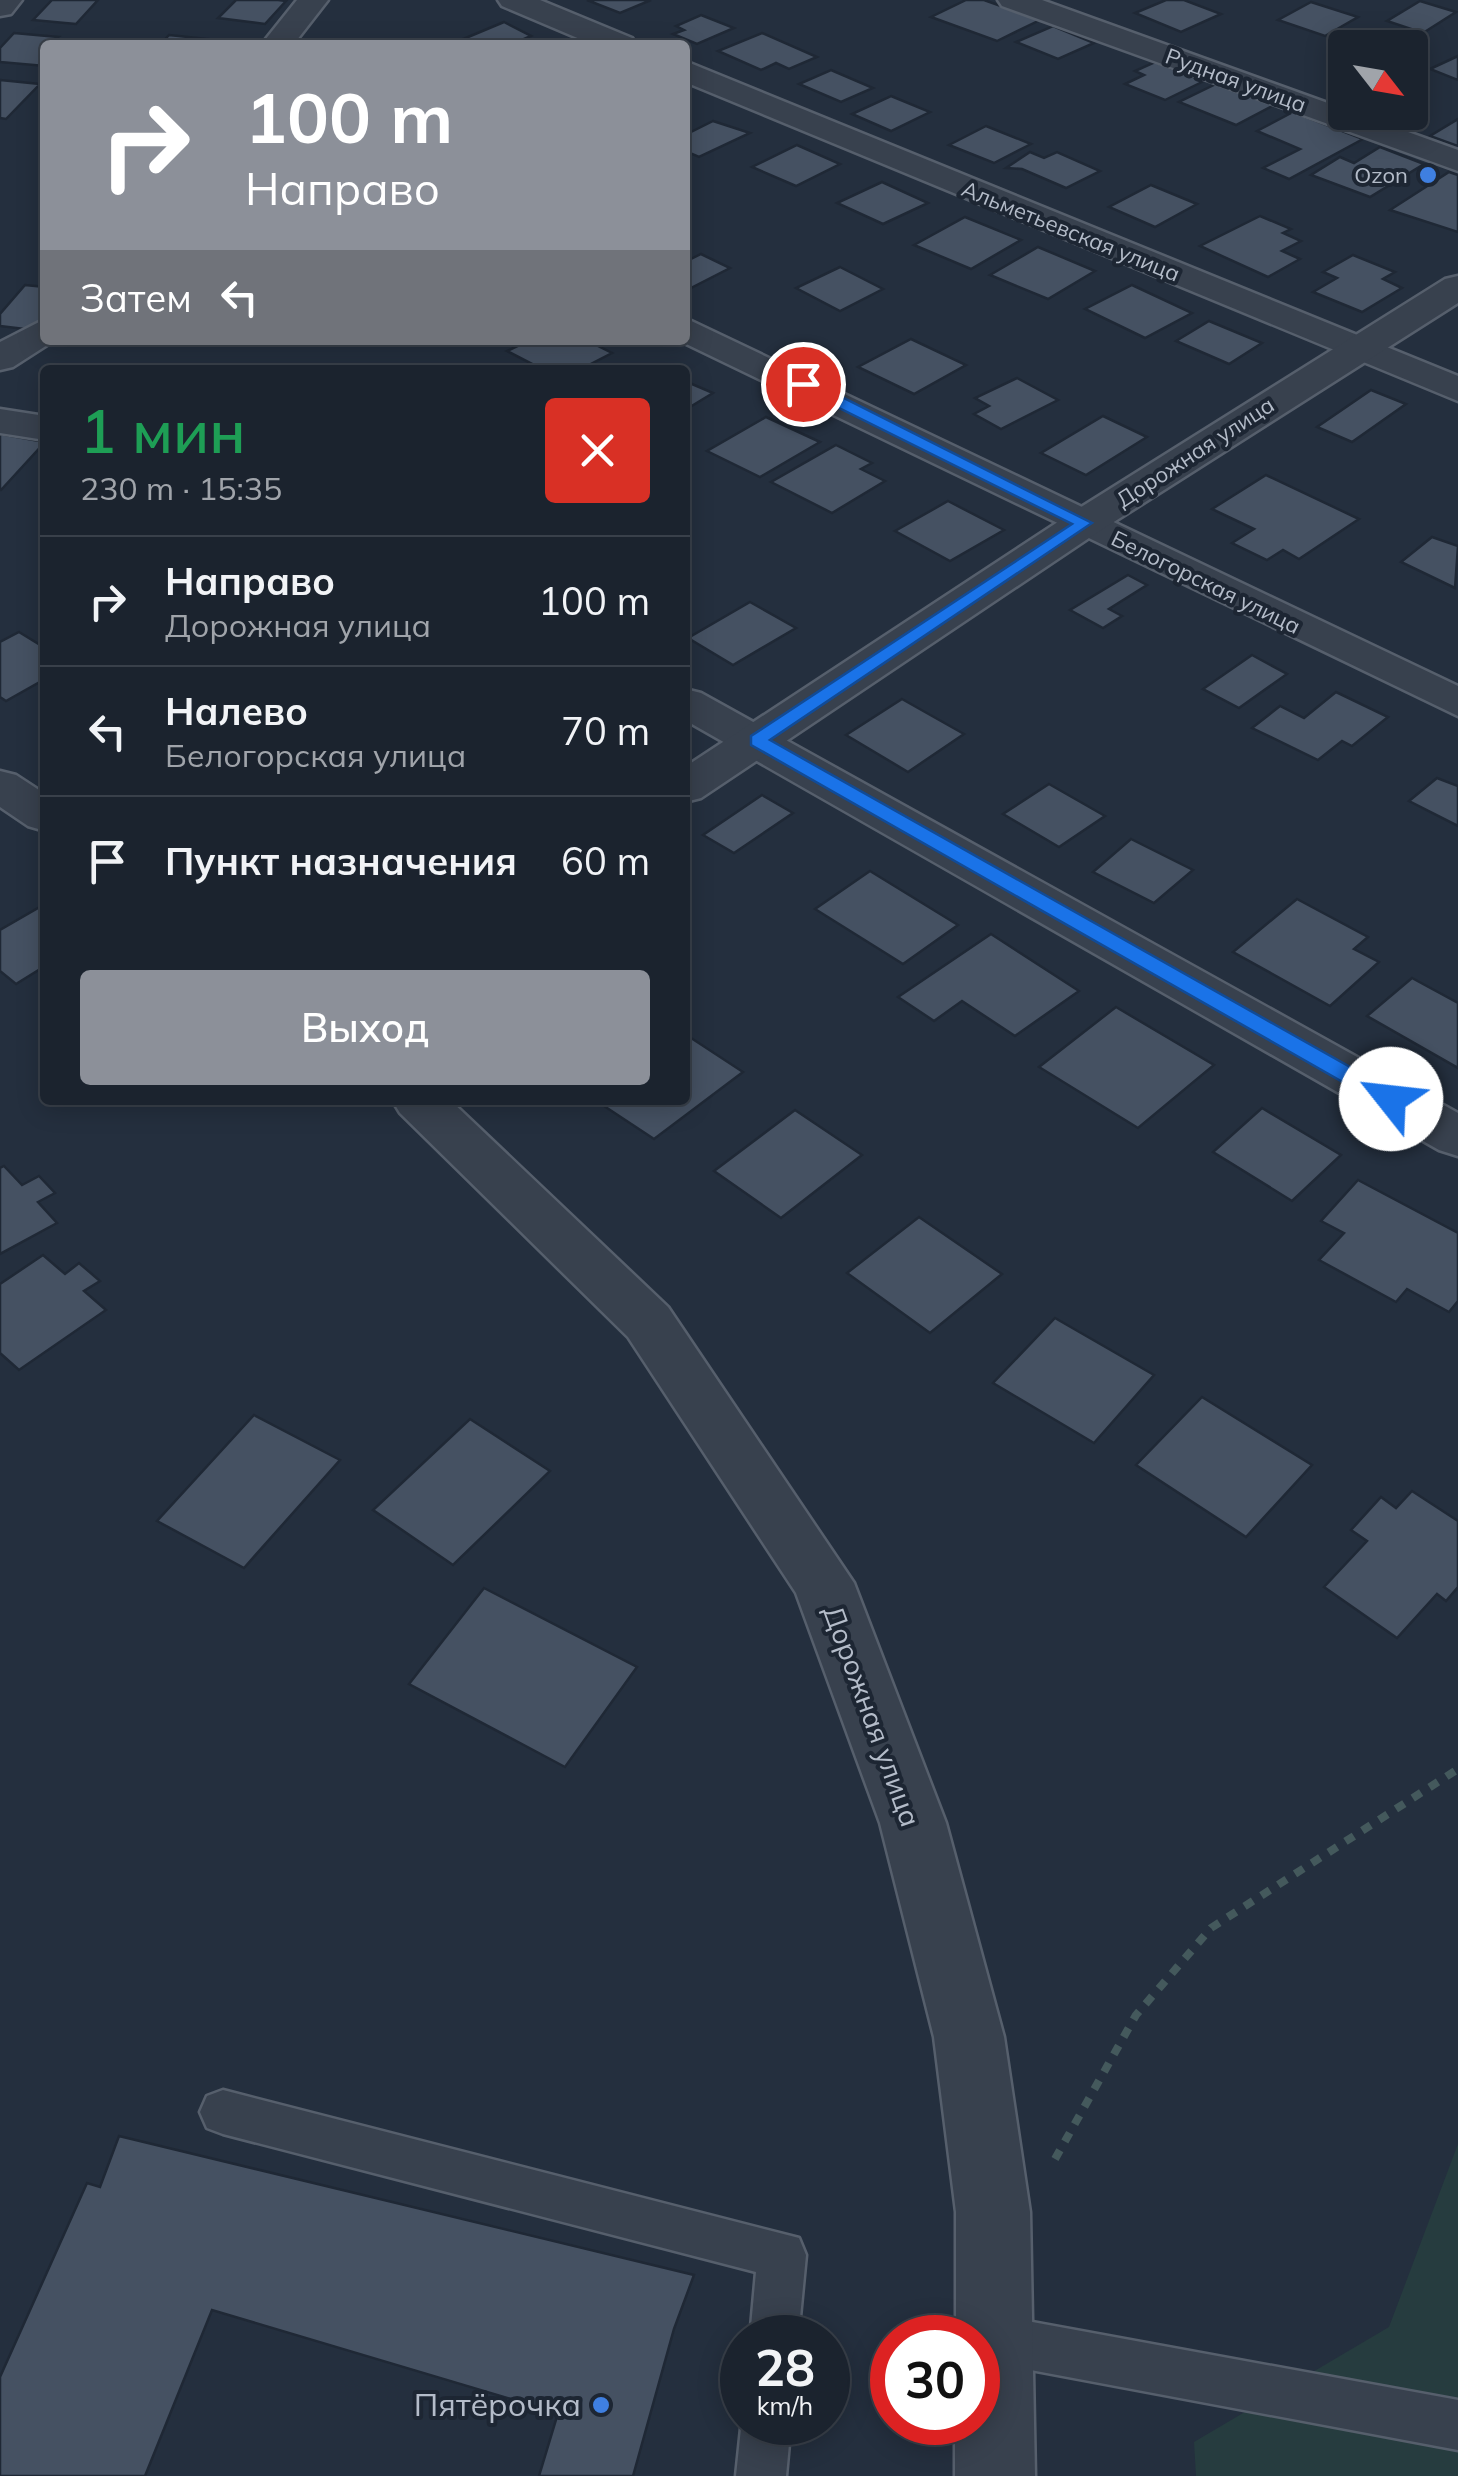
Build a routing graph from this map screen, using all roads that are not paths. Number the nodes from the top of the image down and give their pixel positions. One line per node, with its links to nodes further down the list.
1 (6, 0): 5 (street)
2 (313, 0): 6 (street)
3 (513, 0): 7 (street)
4 (1014, 0): 9 (street, Рудная улица)
5 (0, 7)
6 (281, 40)
7 (610, 40)
8 (690, 73): 13 (street, Альметьевская улица)
9 (1458, 161)
10 (1458, 287): 13 (street, Дорожная улица)
11 (690, 331): 18 (street, Белогорская улица)
12 (40, 333): 14 (street)
13 (1355, 349): 15 (street, Альметьевская улица); 18 (street, Дорожная улица)
14 (0, 359)
15 (1458, 390)
16 (0, 421): 17 (street)
17 (40, 427)
18 (1084, 523): 19 (street, Белогорская улица); 21 (street, Дорожная улица)
19 (1458, 703)
20 (690, 705): 21 (street)
21 (757, 740): 23 (street, Дорожная улица); 26 (street)
22 (0, 785): 24 (street)
23 (690, 785)
24 (40, 813)
25 (423, 1105): 29 (street, Дорожная улица)
26 (1458, 1137)
27 (223, 2112): 28 (lane)
28 (776, 2315)
29 (994, 2315)
30 (1000, 2340): 31 (lane)
31 (1458, 2424)
32 (764, 2445): 34 (lane)
33 (995, 2445): 35 (street, Дорожная улица)
34 (761, 2476)
35 (995, 2476)

